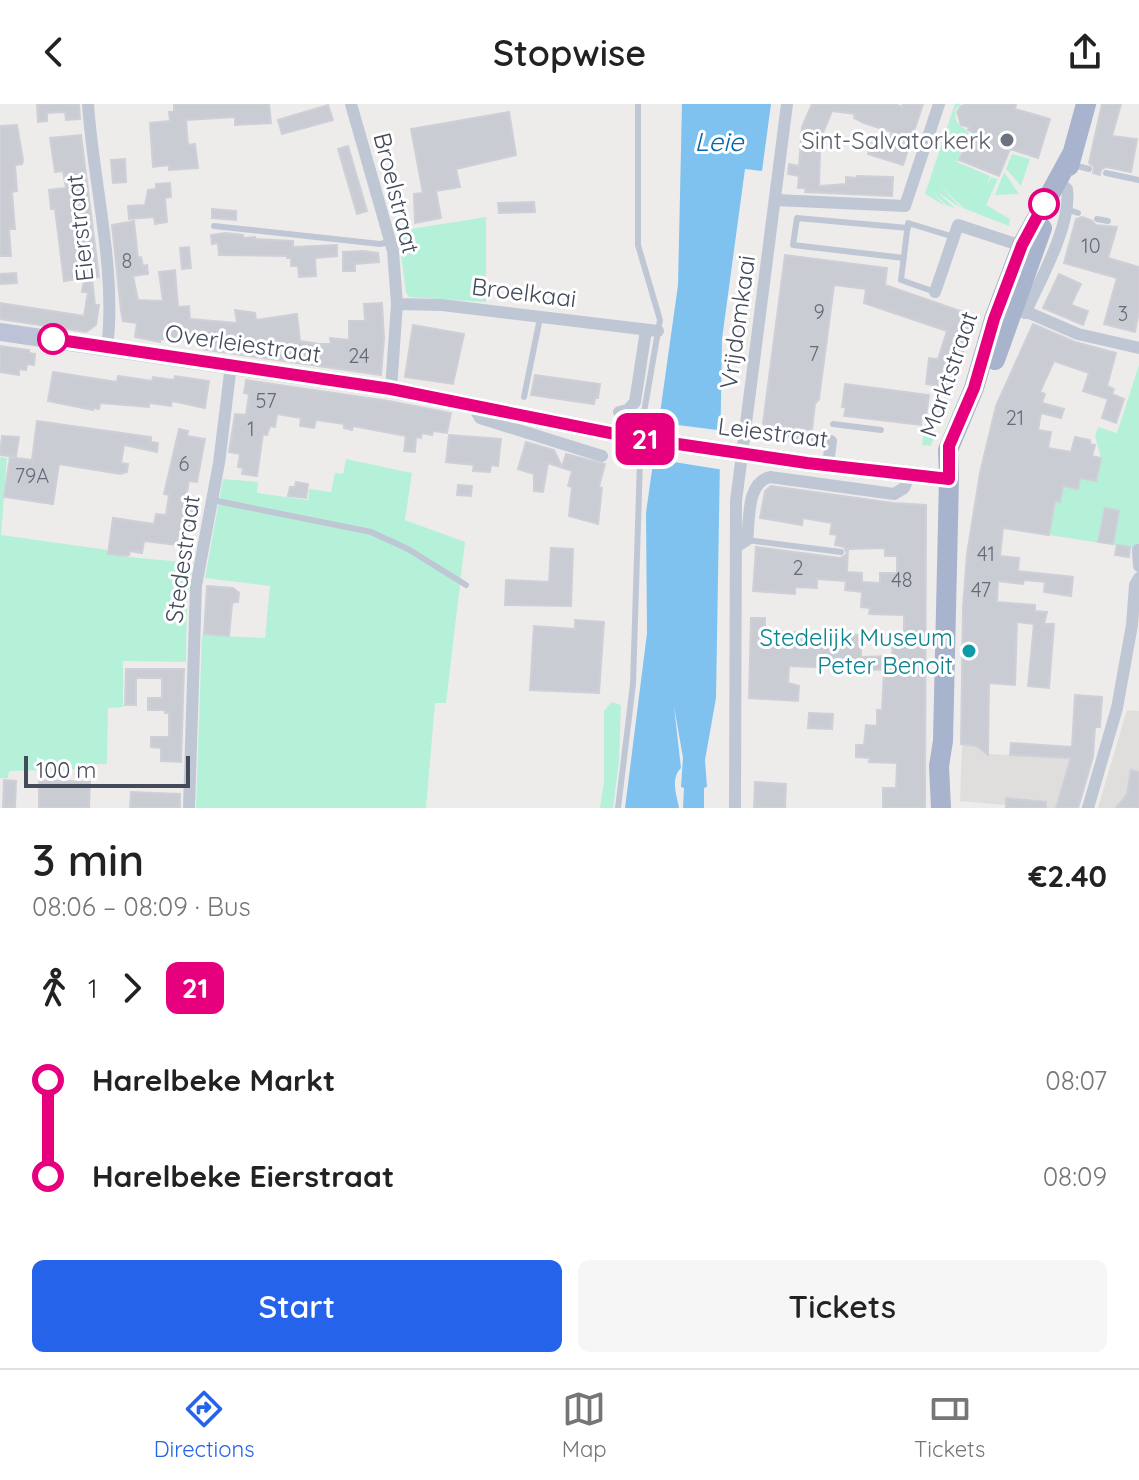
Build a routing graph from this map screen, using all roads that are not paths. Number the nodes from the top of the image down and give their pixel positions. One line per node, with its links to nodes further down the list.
1 (88, 104): 26 (street, Eierstraat)
2 (351, 104): 16 (street, Broelstraat)
3 (638, 104): 24 (lane)
4 (787, 104): 10 (street, Vrijdomkaai)
5 (939, 104): 10 (street)
6 (1086, 104): 7 (main road)
7 (1069, 169): 17 (main road); 22 (street)
8 (1106, 173): 9 (lane)
9 (1139, 180)
10 (776, 200): 43 (street, Vrijdomkaai)
11 (1097, 219): 12 (lane)
12 (1108, 221)
13 (214, 226): 16 (lane)
14 (908, 228): 15 (lane); 18 (lane); 18 (lane)
15 (954, 237): 17 (street); 20 (street)
16 (390, 242): 21 (street, Broelstraat)
17 (1028, 248): 19 (main road, Marktstraat); 22 (main road, Marktstraat)
18 (904, 258): 20 (lane)
19 (1007, 287): 22 (street); 41 (main road, Marktstraat)
20 (935, 292)
21 (397, 304): 23 (street, Broelkaai); 29 (street, Broelstraat)
22 (1020, 311): 27 (street); 41 (main road, Marktstraat)
23 (541, 316): 24 (street, Broelkaai); 30 (lane)
24 (652, 331): 32 (street); 50 (lane)
25 (0, 332): 26 (main road, Overleiestraat)
26 (107, 348): 28 (main road, Overleiestraat)
27 (1139, 348)
28 (231, 365): 29 (main road, Overleiestraat); 42 (street, Stedestraat)
29 (391, 389): 31 (main road, Overleiestraat)
30 (524, 397)
31 (478, 406): 36 (main road, Overleiestraat); 38 (street, Overleiestraat)
32 (619, 412)
33 (833, 424): 34 (lane)
34 (881, 430)
35 (767, 432): 37 (lane)
36 (630, 437): 39 (main road, Leiestraat)
37 (831, 441): 39 (street)
38 (602, 456)
39 (828, 464): 40 (main road, Leiestraat)
40 (908, 479): 41 (main road, Leiestraat); 43 (street, Leiestraat)
41 (949, 479): 52 (main road, Marktstraat)
42 (212, 500): 48 (lane); 49 (street, Stedestraat)
43 (742, 544): 45 (lane); 51 (street)
44 (1138, 550): 46 (street)
45 (841, 552)
46 (1139, 566)
47 (1139, 578): 53 (street)
48 (466, 585)
49 (189, 808)
50 (618, 808)
51 (735, 808)
52 (942, 808)
53 (1088, 808)

